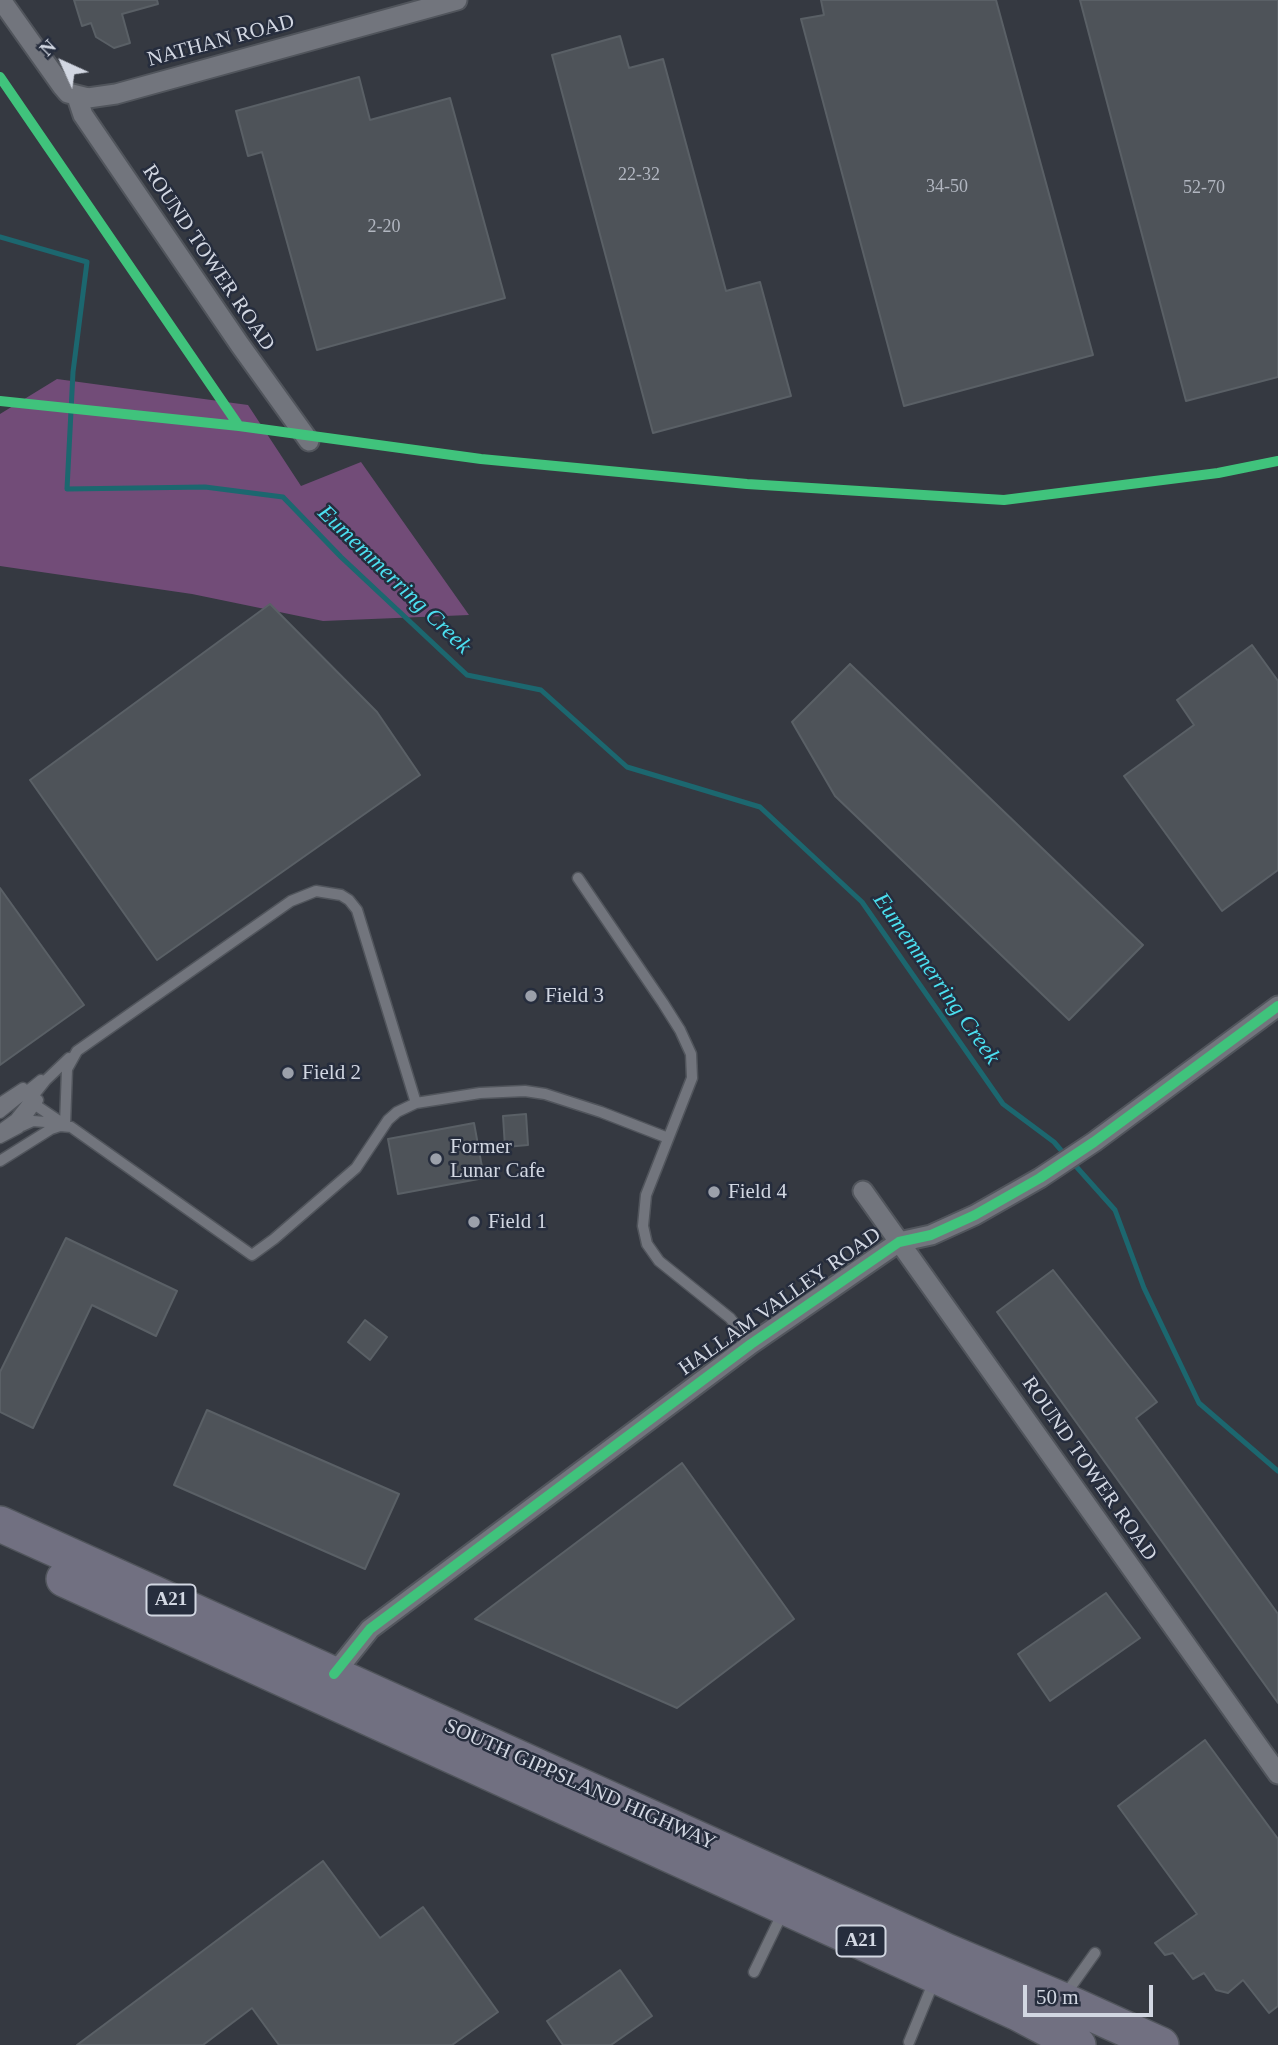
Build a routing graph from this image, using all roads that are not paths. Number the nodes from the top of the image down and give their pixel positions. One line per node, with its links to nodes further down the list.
1 (1, 0): 3 (street)
2 (457, 0): 3 (street, NATHAN ROAD)
3 (77, 97): 4 (street, ROUND TOWER ROAD)
4 (309, 441)
5 (578, 878): 16 (lane)
6 (1278, 1006): 19 (street, HALLAM VALLEY ROAD)
7 (77, 1051): 8 (lane); 9 (lane); 10 (lane); 11 (lane); 13 (lane)
8 (18, 1099): 10 (lane); 11 (lane)
9 (416, 1102): 13 (lane); 16 (lane)
10 (2, 1106): 11 (lane)
11 (33, 1106): 12 (lane); 13 (lane)
12 (17, 1123): 13 (lane); 14 (lane); 15 (lane)
13 (65, 1125): 17 (lane)
14 (0, 1130)
15 (0, 1138)
16 (668, 1138): 20 (lane)
17 (0, 1161)
18 (863, 1191): 19 (street, ROUND TOWER ROAD)
19 (900, 1242): 20 (street, HALLAM VALLEY ROAD); 25 (street, ROUND TOWER ROAD)
20 (751, 1344): 24 (street, HALLAM VALLEY ROAD)
21 (0, 1524): 23 (highway, SOUTH GIPPSLAND HIGHWAY / A21)
22 (0, 1550): 23 (highway, SOUTH GIPPSLAND HIGHWAY / A21)
23 (51, 1559): 24 (highway, SOUTH GIPPSLAND HIGHWAY / A21)
24 (335, 1692): 26 (highway, SOUTH GIPPSLAND HIGHWAY / A21)
25 (1278, 1774)
26 (792, 1895): 28 (highway, SOUTH GIPPSLAND HIGHWAY / A21); 29 (lane)
27 (1095, 1953): 30 (lane)
28 (942, 1964): 30 (highway, SOUTH GIPPSLAND HIGHWAY / A21); 31 (lane)
29 (754, 1972)
30 (1064, 2025): 32 (highway, SOUTH GIPPSLAND HIGHWAY / A21)
31 (909, 2042)
32 (1161, 2045)

